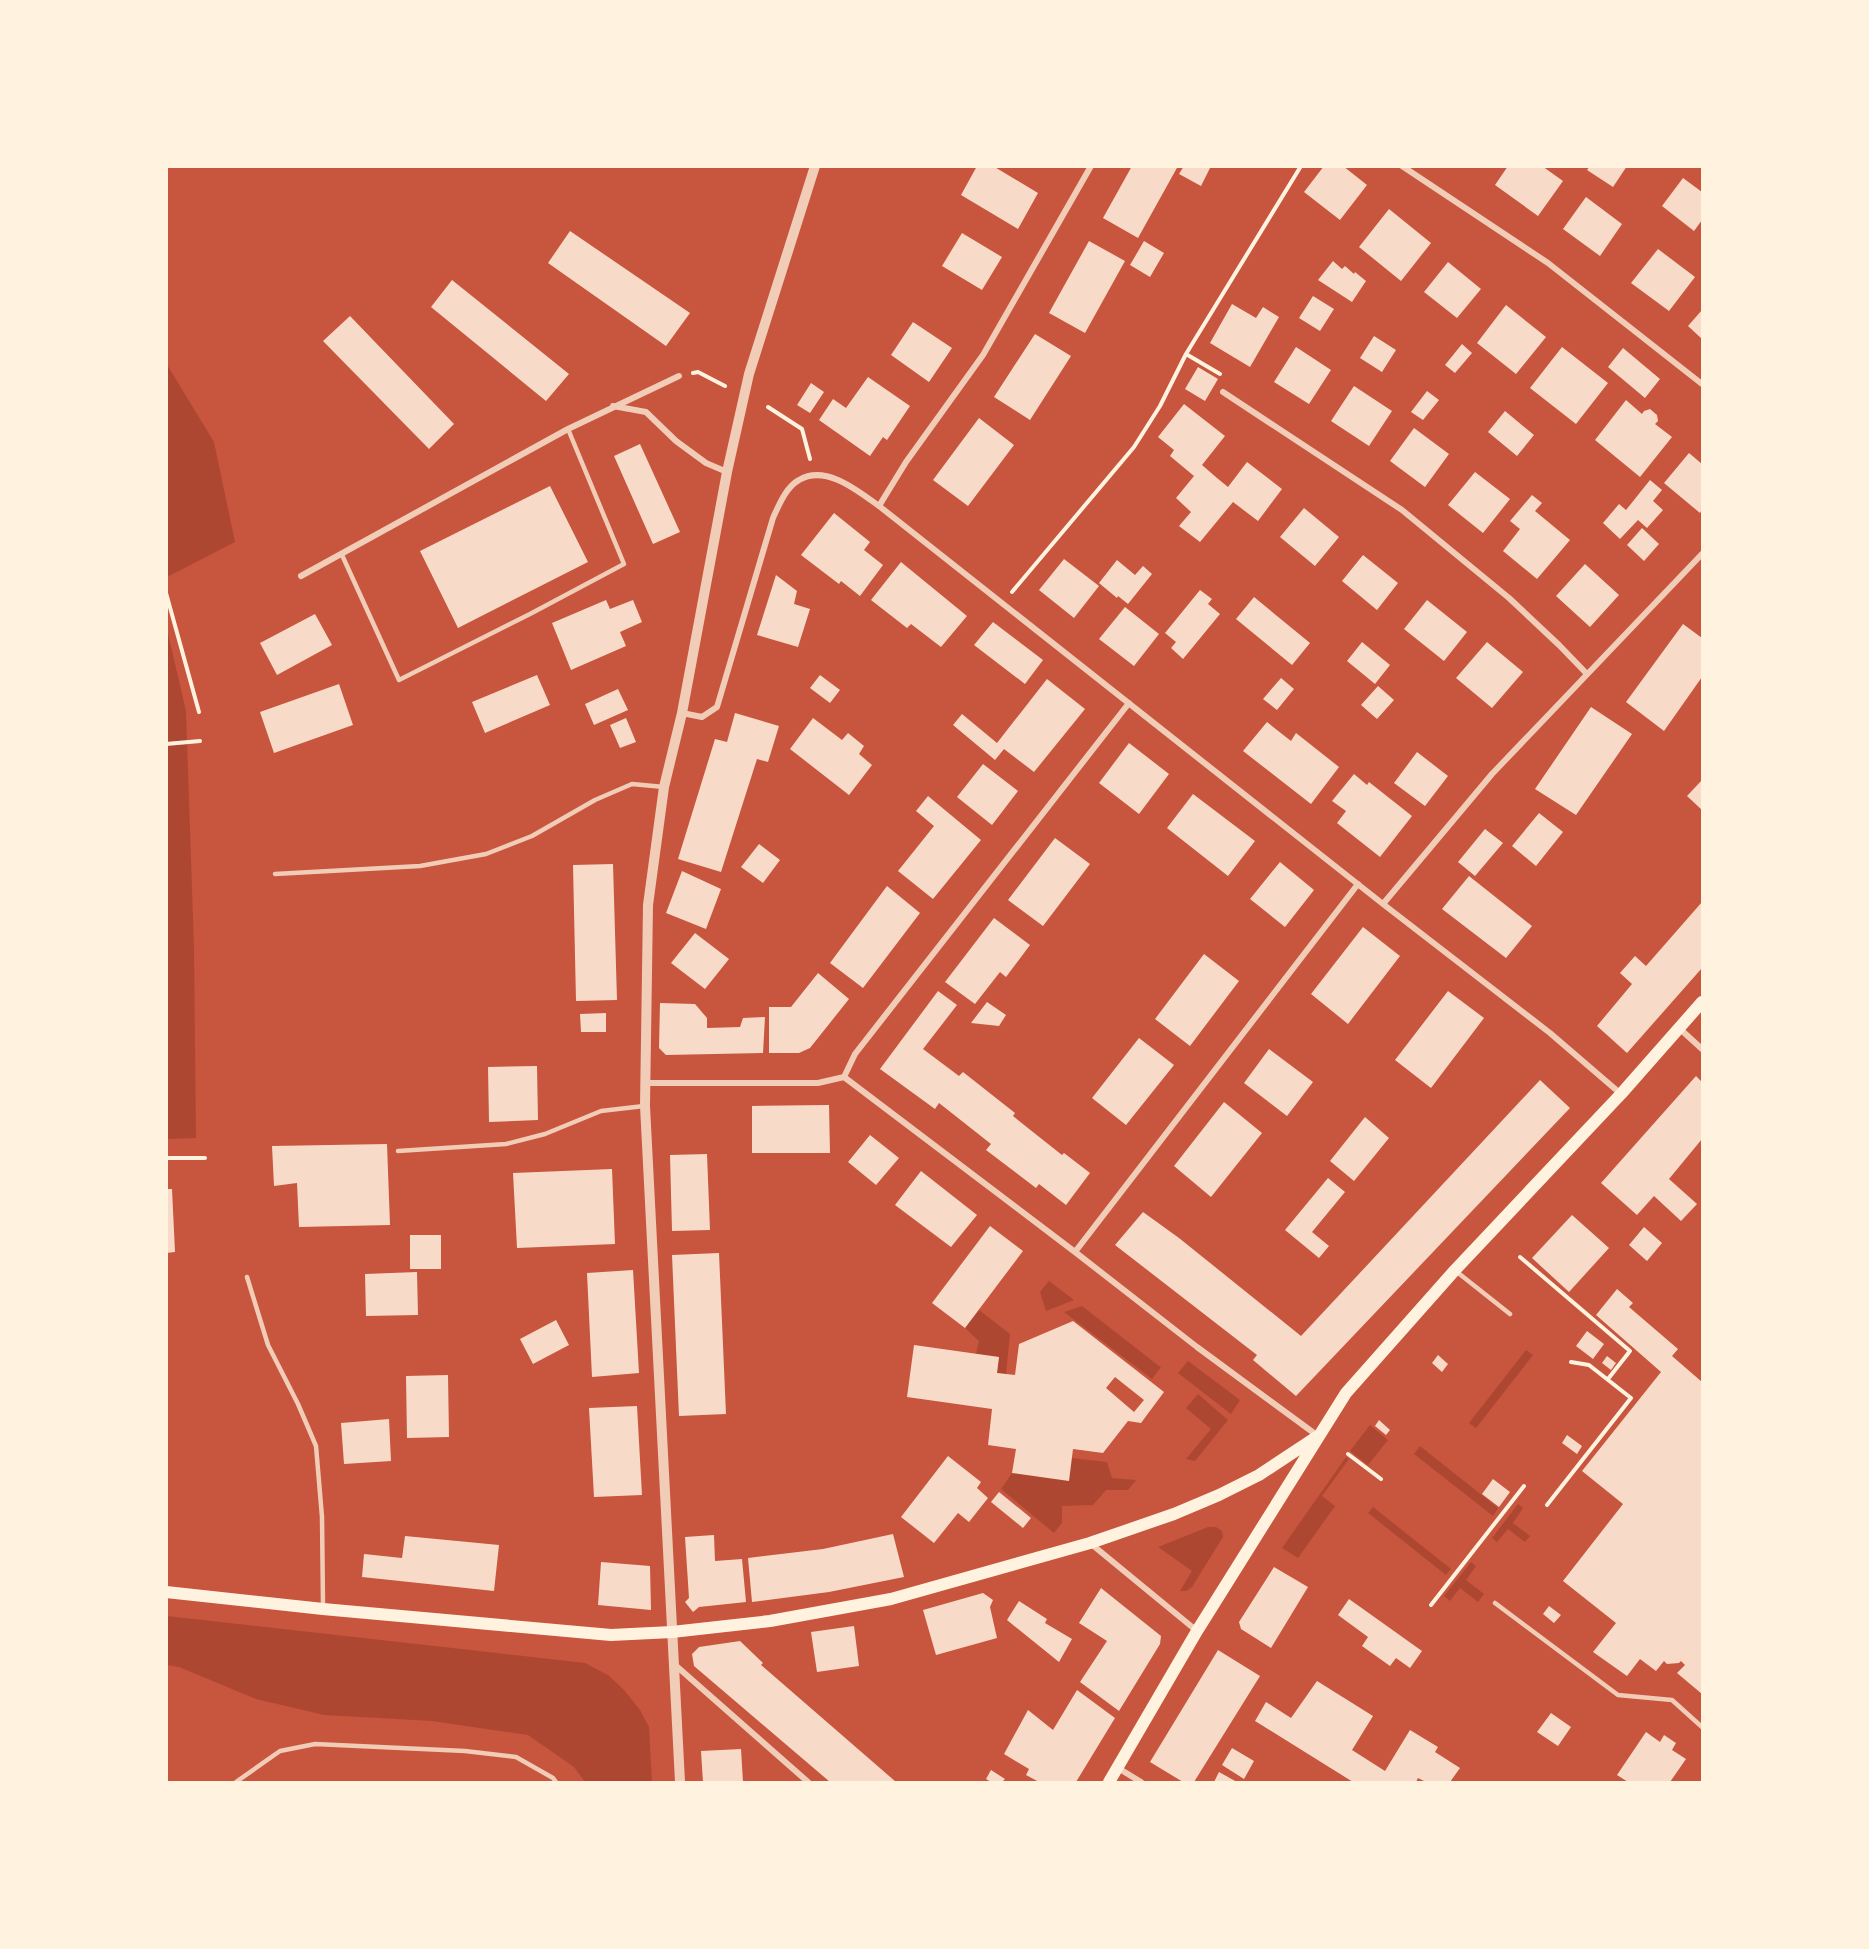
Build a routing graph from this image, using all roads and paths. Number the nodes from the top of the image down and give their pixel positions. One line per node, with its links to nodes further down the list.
1 (815, 166): 13 (street)
2 (1090, 166): 15 (street)
3 (1301, 166): 5 (path)
4 (1402, 166): 7 (street)
5 (1186, 354): 9 (path); 20 (path)
6 (679, 376): 8 (path); 10 (street)
7 (1702, 384)
8 (725, 386)
9 (1223, 392): 21 (street)
10 (612, 406): 12 (street); 13 (street)
11 (768, 407): 14 (path)
12 (568, 429): 17 (street); 17 (lane)
13 (727, 472): 24 (street)
14 (814, 475): 15 (street); 24 (street)
15 (879, 506): 20 (street)
16 (1702, 554): 21 (street)
17 (342, 555): 18 (street)
18 (301, 576)
19 (166, 593): 23 (path)
20 (1003, 604): 22 (street)
21 (1587, 674): 30 (street)
22 (1129, 703): 29 (street); 34 (street)
23 (199, 712)
24 (682, 712): 27 (street)
25 (200, 741): 26 (path)
26 (166, 744)
27 (664, 787): 28 (lane); 35 (street)
28 (275, 874)
29 (1358, 884): 30 (street); 41 (street)
30 (1383, 904): 36 (street)
31 (1702, 1002): 32 (main road)
32 (1679, 1028): 33 (street); 36 (main road)
33 (1702, 1049)
34 (844, 1077): 35 (street); 41 (street)
35 (645, 1083): 37 (street)
36 (1621, 1094): 43 (main road)
37 (645, 1106): 38 (lane); 59 (street)
38 (398, 1151)
39 (166, 1158): 40 (path)
40 (205, 1158)
41 (1075, 1252): 48 (street)
42 (1520, 1257): 47 (path)
43 (1455, 1270): 45 (lane); 48 (main road)
44 (247, 1277): 57 (lane)
45 (1510, 1314)
46 (1571, 1362): 47 (path)
47 (1608, 1379): 52 (path)
48 (1318, 1436): 53 (main road); 58 (main road)
49 (1348, 1454): 50 (path)
50 (1381, 1479)
51 (1524, 1486): 56 (path)
52 (1547, 1505)
53 (1089, 1543): 58 (street); 59 (main road)
54 (166, 1592): 57 (main road)
55 (1495, 1603): 61 (lane)
56 (1431, 1605)
57 (323, 1609): 59 (main road)
58 (1197, 1631): 62 (main road)
59 (672, 1632): 60 (street)
60 (673, 1664): 65 (street); 66 (street)
61 (1702, 1727)
62 (1118, 1768): 67 (main road); 68 (street)
63 (236, 1782): 64 (lane)
64 (556, 1782)
65 (680, 1782)
66 (808, 1782)
67 (1109, 1782)
68 (1141, 1782)

